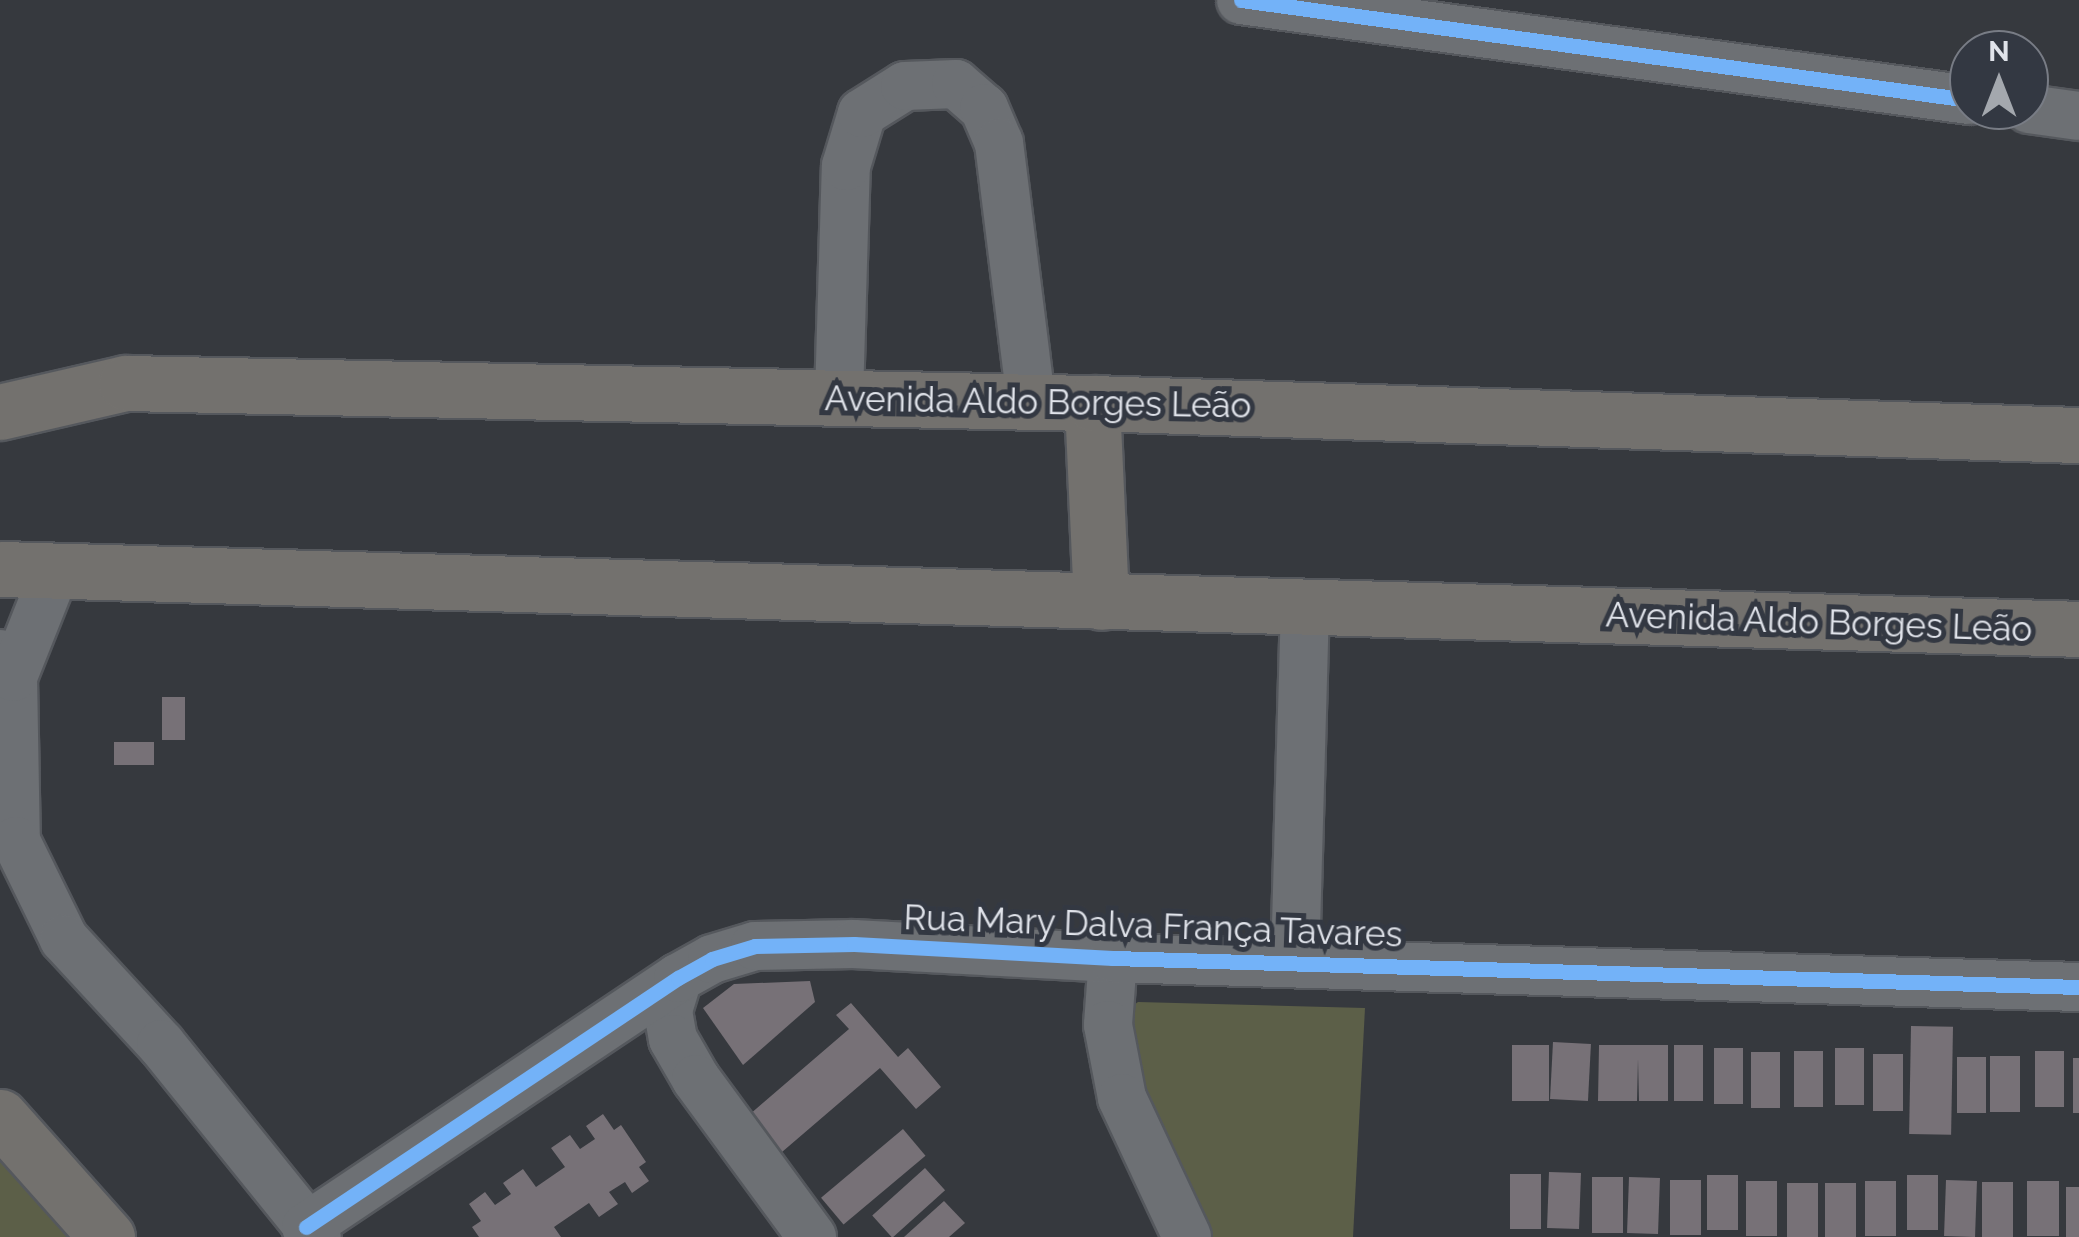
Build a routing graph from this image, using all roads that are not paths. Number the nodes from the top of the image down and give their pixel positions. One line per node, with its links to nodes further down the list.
1 (1241, 0): 2 (street)
2 (1949, 97)
3 (2049, 112): 4 (street)
4 (2079, 116)
5 (839, 397): 6 (main road, Avenida Aldo Borges Leão); 6 (street); 8 (main road, Avenida Aldo Borges Leão)
6 (1030, 401): 7 (main road, Avenida Aldo Borges Leão)
7 (1092, 402): 9 (main road, Avenida Aldo Borges Leão); 12 (main road)
8 (0, 412)
9 (2079, 434)
10 (0, 569): 11 (main road, Avenida Aldo Borges Leão)
11 (56, 569): 12 (main road, Avenida Aldo Borges Leão); 15 (street)
12 (1101, 602): 13 (main road, Avenida Aldo Borges Leão)
13 (1304, 608): 14 (main road, Avenida Aldo Borges Leão); 17 (street)
14 (2079, 629)
15 (6, 666): 21 (street)
16 (1113, 958): 17 (street, Rua Mary Dalva França Tavares); 18 (street, Rua Mary Dalva França Tavares); 24 (street)
17 (1295, 963): 19 (street, Rua Mary Dalva França Tavares)
18 (678, 978): 21 (street, Rua Mary Dalva França Tavares); 23 (street)
19 (2079, 986)
20 (0, 1118): 22 (main road)
21 (312, 1232)
22 (107, 1237)
23 (812, 1237)
24 (1188, 1237)

